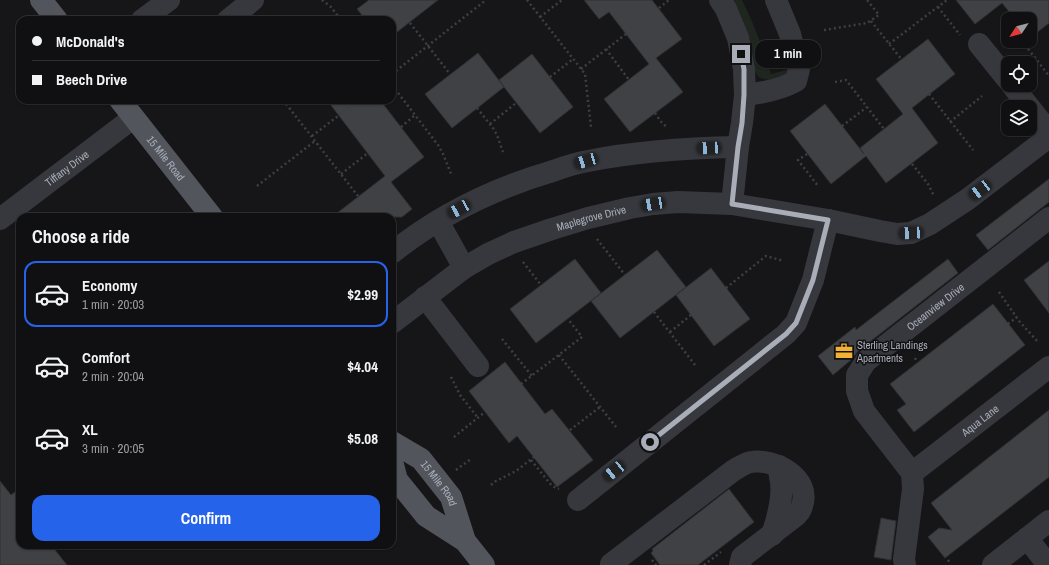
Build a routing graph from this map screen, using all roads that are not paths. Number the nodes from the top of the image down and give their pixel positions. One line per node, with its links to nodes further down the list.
1 (41, 0): 6 (main road)
2 (169, 0): 7 (street)
3 (253, 0): 8 (street)
4 (720, 0): 12 (street)
5 (776, 0): 12 (street)
6 (54, 16)
7 (147, 16)
8 (233, 16)
9 (970, 41): 10 (street)
10 (1001, 73)
11 (1017, 92): 13 (street)
12 (744, 95): 19 (street)
13 (1024, 100)
14 (123, 104): 16 (main road, 15 Mile Road)
15 (1037, 117): 17 (street)
16 (133, 118): 21 (main road, 15 Mile Road); 23 (street, Tiffany Drive)
17 (1049, 132)
18 (1049, 137): 25 (street, Maplegrove Drive)
19 (738, 147): 20 (street); 24 (street)
20 (732, 204): 25 (street, Maplegrove Drive); 27 (street, Maplegrove Drive)
21 (209, 213)
22 (1049, 218): 33 (street, Oceanview Drive)
23 (0, 219)
24 (438, 220): 26 (street); 27 (street)
25 (828, 220): 35 (street)
26 (396, 250)
27 (464, 268): 28 (street, Maplegrove Drive)
28 (425, 297): 29 (street, Maplegrove Drive); 30 (street)
29 (396, 320)
30 (478, 366)
31 (1049, 367): 33 (street, Aqua Lane)
32 (396, 444): 38 (main road, 15 Mile Road)
33 (912, 473): 42 (street)
34 (396, 476): 38 (main road, 15 Mile Road)
35 (571, 495)
36 (1049, 521): 37 (street)
37 (1027, 538): 43 (street); 44 (street)
38 (466, 541): 40 (main road, 15 Mile Road)
39 (611, 564): 41 (street)
40 (484, 565)
41 (740, 565)
42 (905, 565)
43 (993, 565)
44 (1048, 565)

